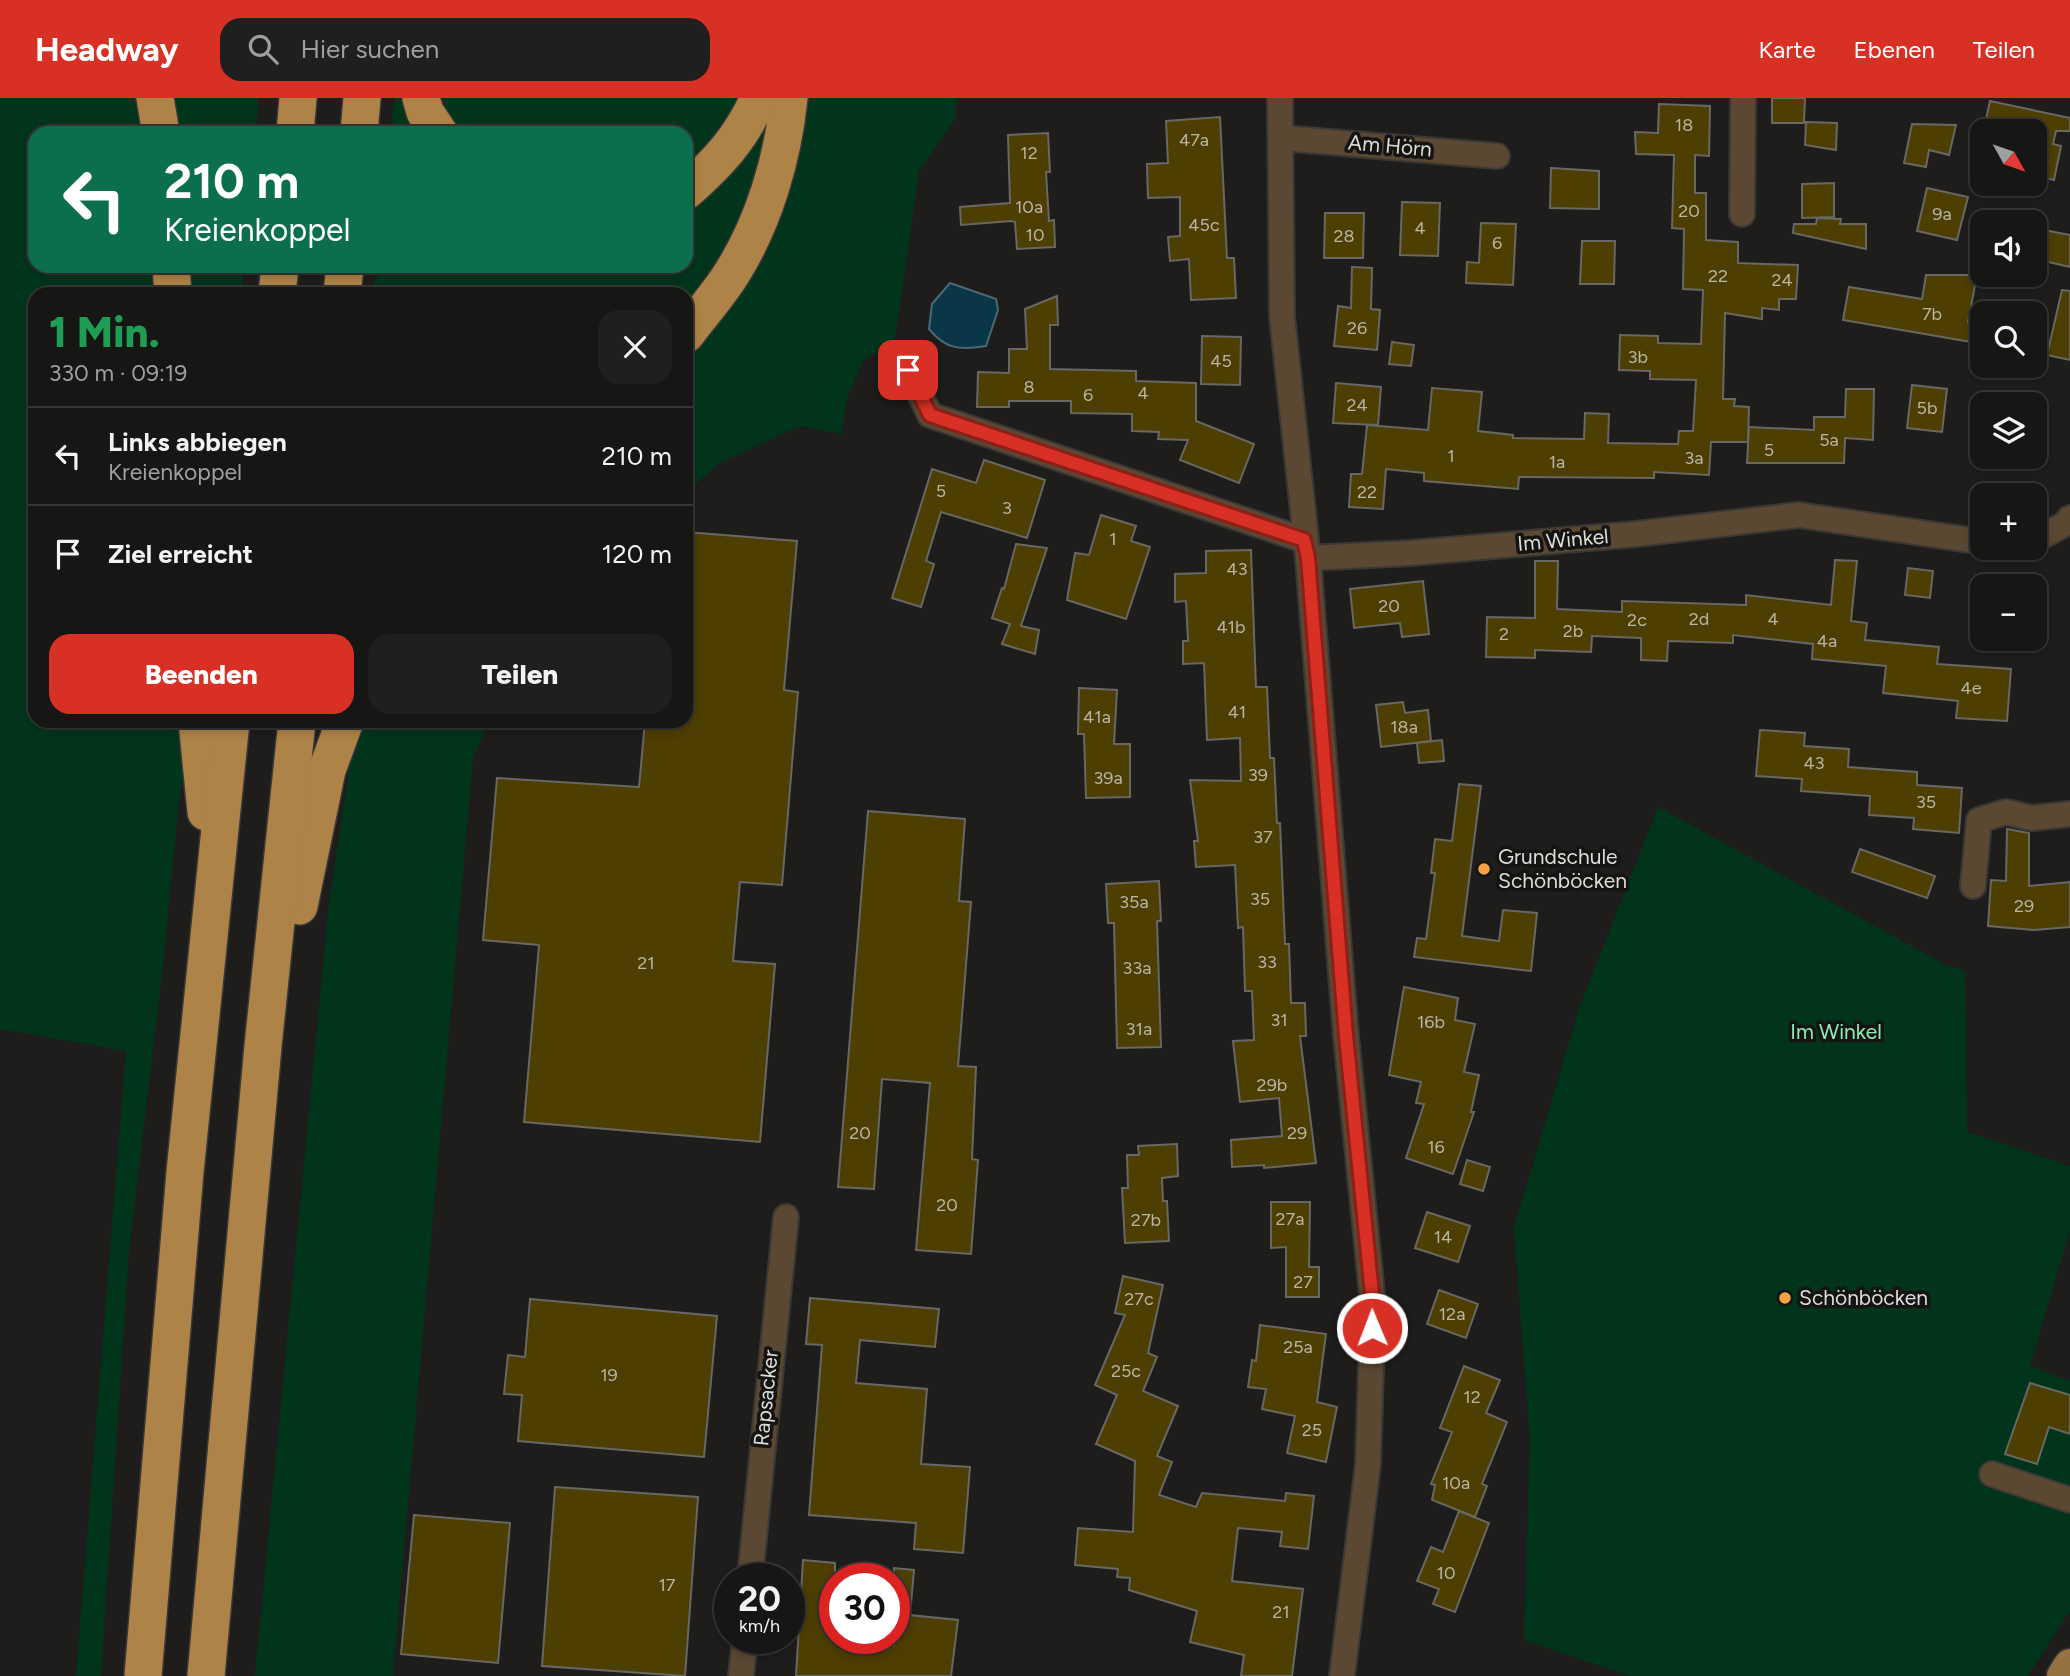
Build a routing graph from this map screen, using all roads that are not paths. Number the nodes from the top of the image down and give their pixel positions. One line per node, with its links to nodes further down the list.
1 (155, 98): 9 (highway)
2 (298, 98): 10 (highway)
3 (362, 98): 11 (highway)
4 (421, 98): 12 (highway)
5 (759, 98): 15 (highway)
6 (789, 98): 17 (highway)
7 (1280, 98): 13 (street)
8 (1742, 98): 16 (street)
9 (160, 126)
10 (296, 126)
11 (360, 126)
12 (434, 126)
13 (1282, 138): 14 (street, Am Hörn); 22 (street)
14 (1497, 156)
15 (693, 185)
16 (1742, 214)
17 (693, 325)
18 (908, 370): 22 (street)
19 (2070, 518): 20 (street)
20 (2047, 532)
21 (1970, 540): 22 (street, Im Winkel)
22 (1306, 549): 40 (street)
23 (198, 728): 28 (highway)
24 (230, 728): 28 (highway)
25 (296, 728): 30 (highway)
26 (342, 728): 30 (highway)
27 (2070, 814): 29 (street)
28 (214, 886): 37 (highway)
29 (1973, 887)
30 (263, 1046): 38 (highway)
31 (786, 1217): 34 (street, Rapsacker)
32 (1992, 1474): 33 (street)
33 (2070, 1500)
34 (751, 1563)
35 (743, 1654): 39 (street)
36 (2070, 1665): 41 (main road)
37 (143, 1676)
38 (206, 1676)
39 (741, 1676)
40 (1342, 1676)
41 (2063, 1676)

